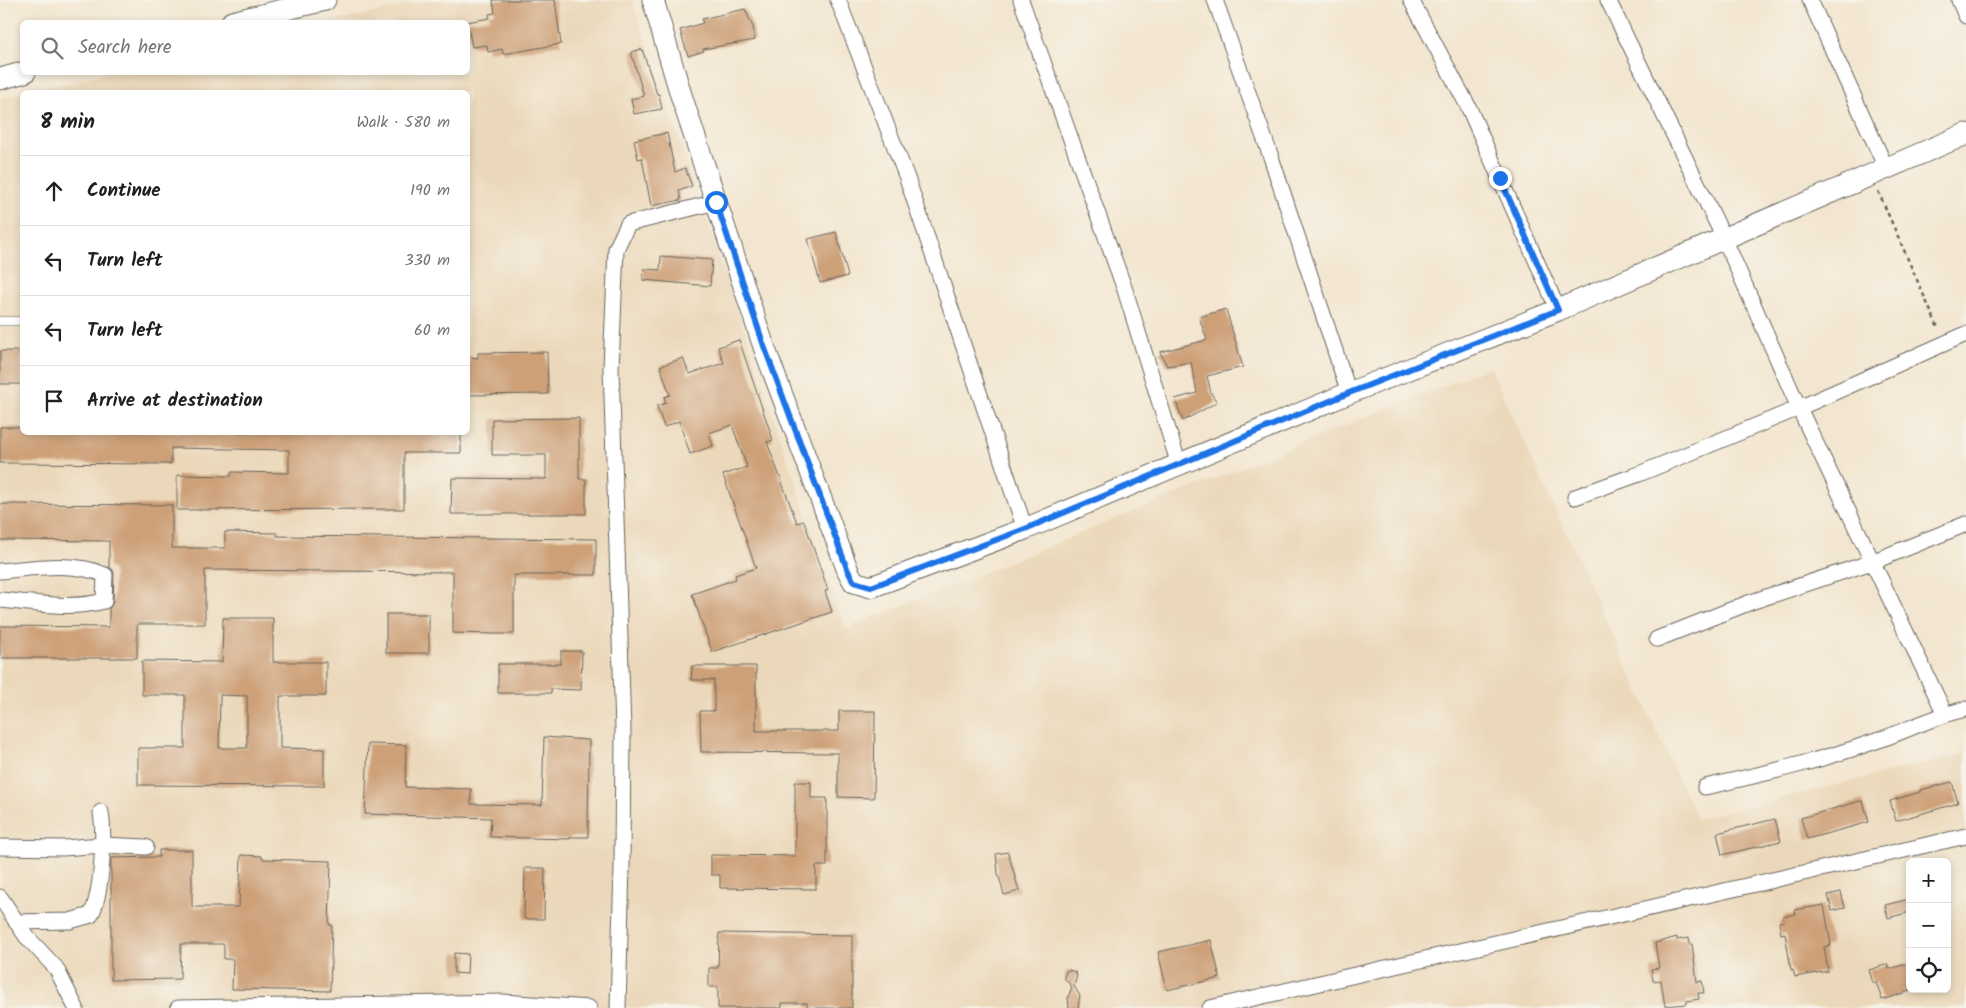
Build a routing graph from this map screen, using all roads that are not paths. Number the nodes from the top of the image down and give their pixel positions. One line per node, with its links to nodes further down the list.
1 (325, 0): 11 (main road)
2 (653, 0): 16 (main road)
3 (838, 0): 27 (street)
4 (1021, 0): 24 (street)
5 (1214, 0): 22 (street)
6 (1411, 0): 18 (street)
7 (1608, 0): 17 (street)
8 (1810, 0): 15 (street)
9 (1960, 0): 10 (street)
10 (1966, 16)
11 (240, 20)
12 (20, 73): 13 (main road)
13 (0, 79)
14 (1966, 134): 15 (main road)
15 (1878, 172): 17 (main road)
16 (716, 202): 27 (main road); 46 (street)
17 (1724, 238): 18 (main road); 23 (street)
18 (1558, 310): 22 (main road)
19 (0, 321): 20 (lane)
20 (20, 321)
21 (1966, 334): 23 (street)
22 (1349, 393): 24 (main road)
23 (1799, 408): 25 (street); 28 (street)
24 (1179, 464): 27 (main road)
25 (1576, 497)
26 (1966, 524): 28 (street)
27 (1025, 529)
28 (1872, 562): 31 (street); 33 (street)
29 (0, 571): 30 (street)
30 (0, 600)
31 (1657, 639)
32 (1966, 709): 33 (street)
33 (1945, 714): 34 (street)
34 (1705, 787)
35 (101, 812): 37 (street)
36 (1966, 836): 42 (street)
37 (102, 845): 38 (street); 39 (street); 41 (street)
38 (146, 847)
39 (0, 848)
40 (0, 897): 41 (street)
41 (16, 922): 43 (street)
42 (1262, 1002): 47 (street)
43 (76, 1008)
44 (178, 1008): 45 (street)
45 (589, 1008)
46 (618, 1008)
47 (1210, 1008)

